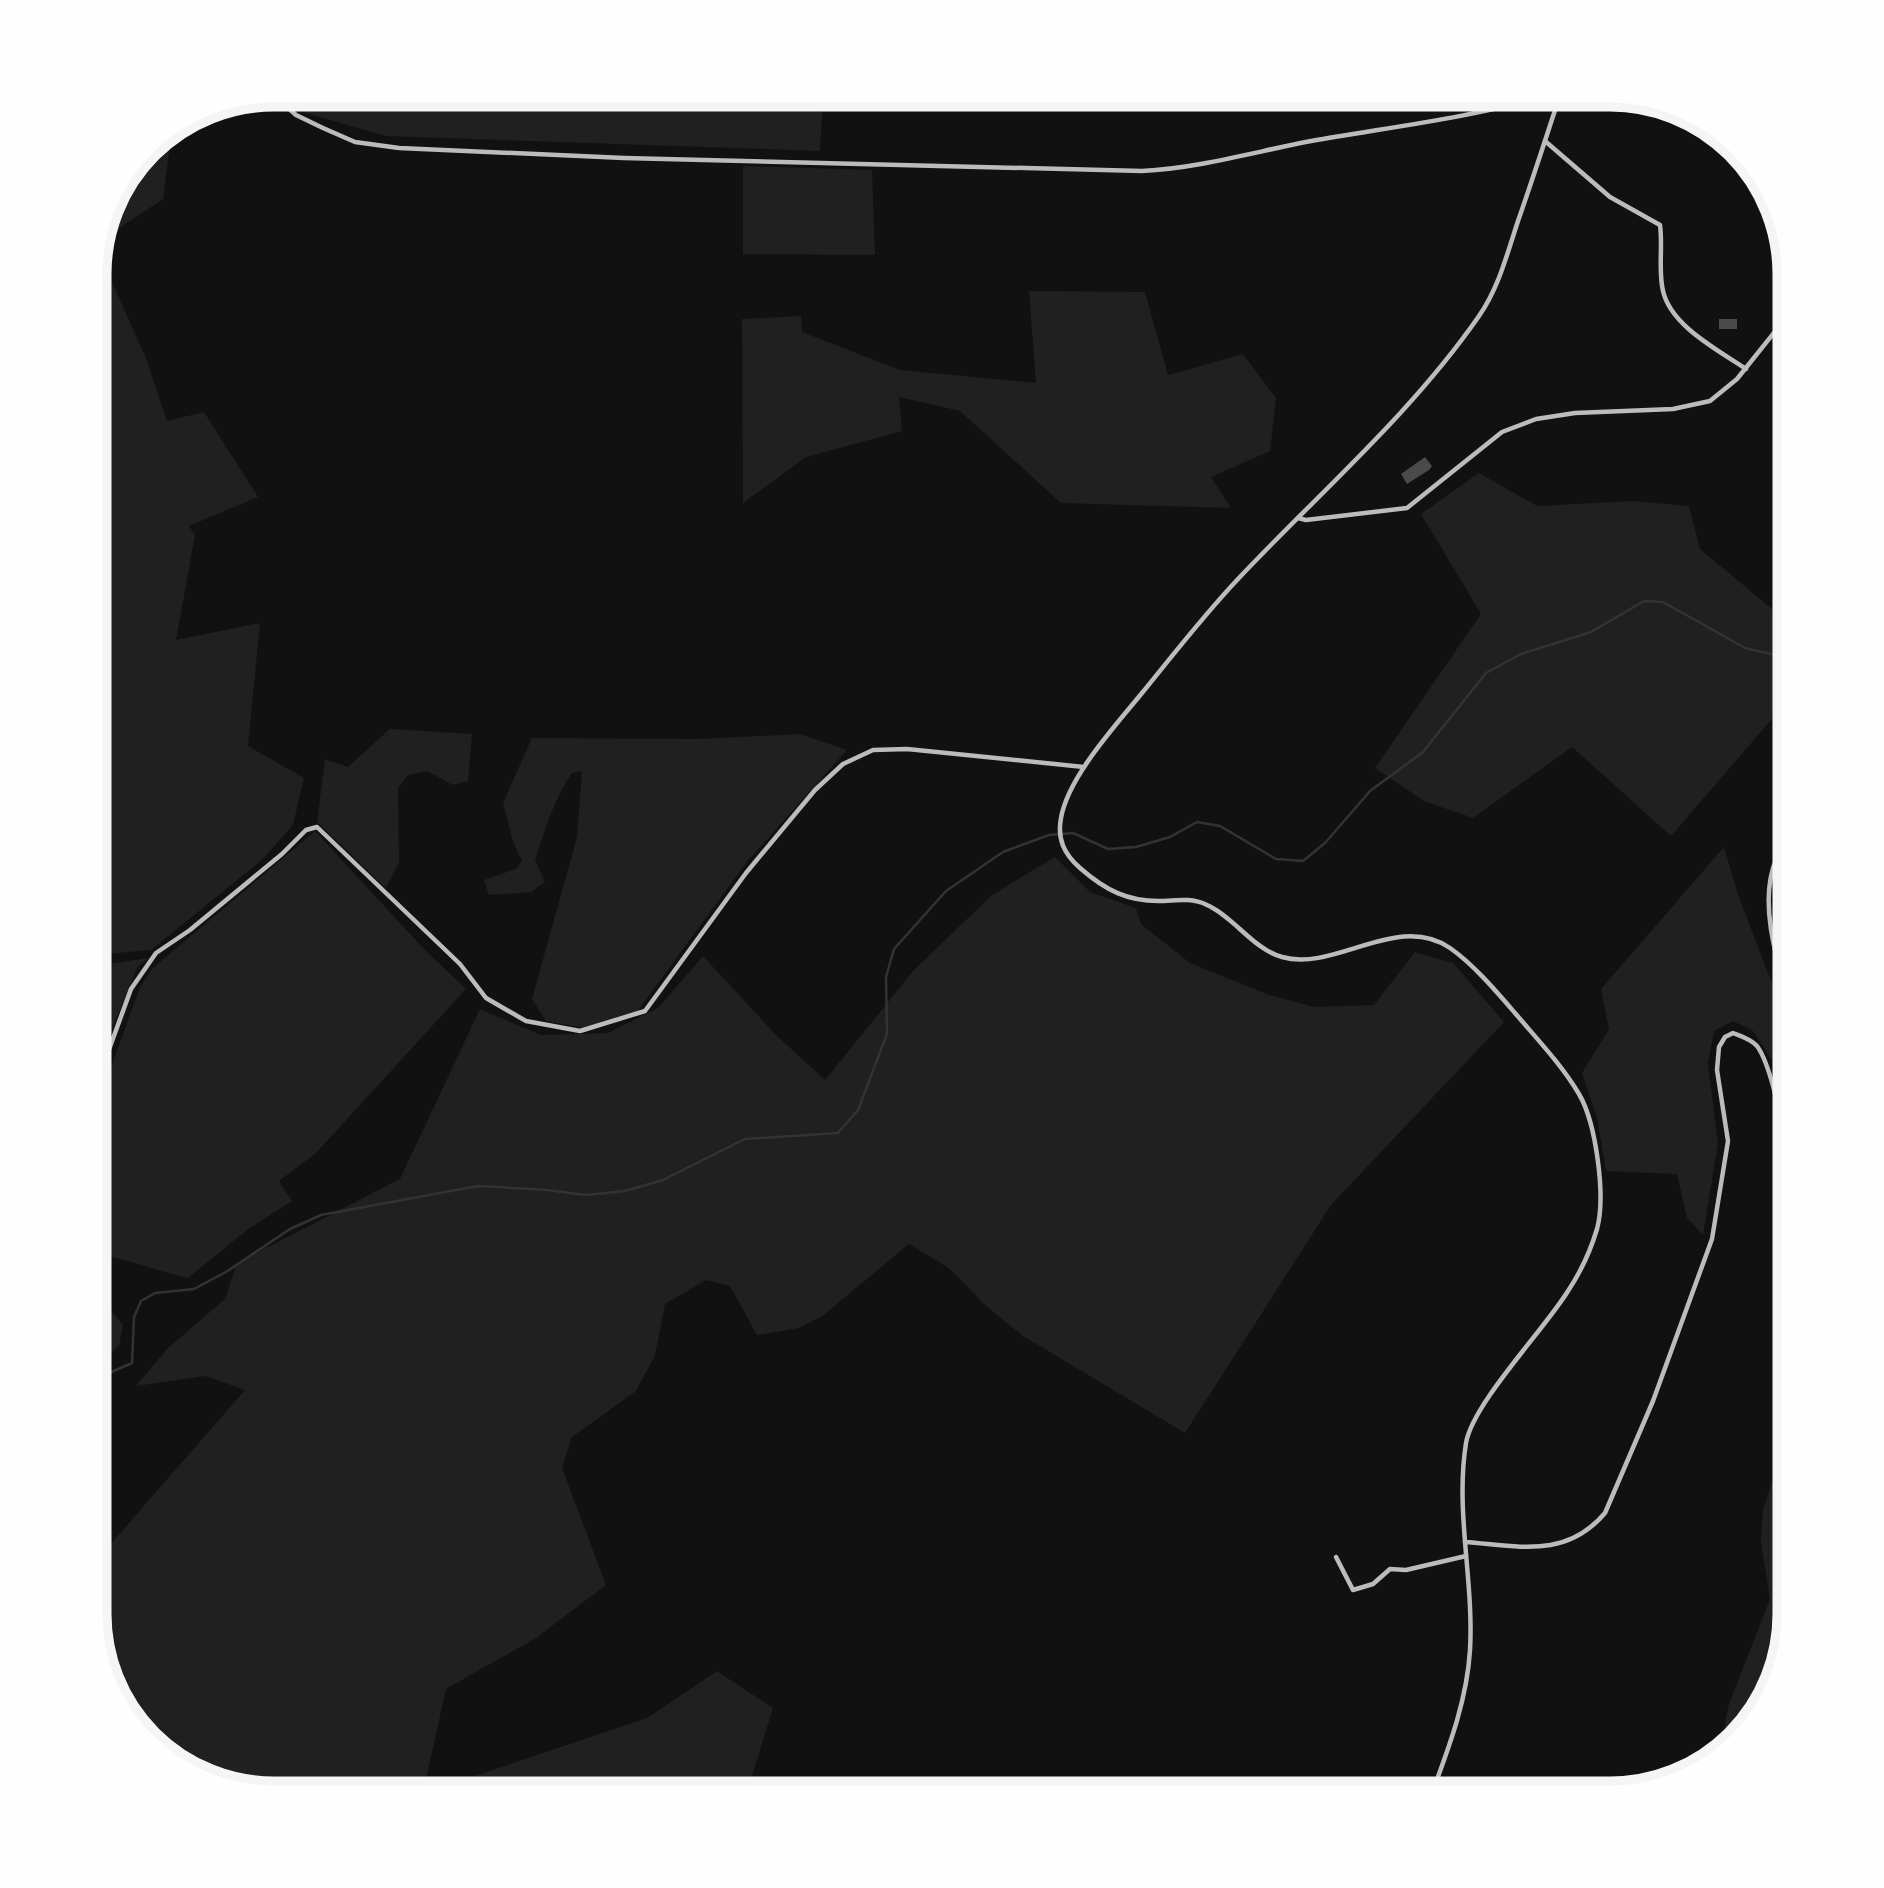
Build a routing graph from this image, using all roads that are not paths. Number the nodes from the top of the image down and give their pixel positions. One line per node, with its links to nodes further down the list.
1 (288, 107): 2 (street)
2 (1508, 107)
3 (1556, 107): 4 (street)
4 (1545, 141): 6 (street); 7 (street)
5 (1777, 330): 6 (street)
6 (1746, 369): 9 (street)
7 (1309, 507): 8 (street); 9 (street)
8 (1298, 518): 9 (street); 10 (street)
9 (1319, 519)
10 (1084, 767): 13 (street); 15 (street)
11 (1777, 859): 12 (street)
12 (1777, 963)
13 (107, 1055)
14 (1777, 1108): 15 (street)
15 (1465, 1542): 16 (street)
16 (1466, 1556): 17 (street); 18 (street)
17 (1336, 1557)
18 (1437, 1781)

